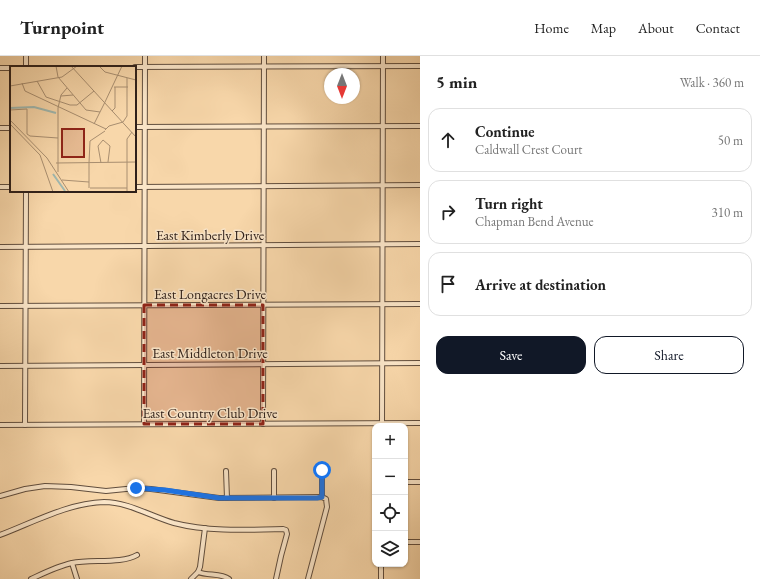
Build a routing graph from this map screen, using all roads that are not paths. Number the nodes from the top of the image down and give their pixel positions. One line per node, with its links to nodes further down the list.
1 (145, 56): 6 (street)
2 (264, 56): 7 (street)
3 (383, 56): 4 (street)
4 (383, 66): 5 (street); 7 (street); 10 (street)
5 (420, 66)
6 (145, 67): 7 (street); 8 (street); 13 (street)
7 (264, 67): 9 (street)
8 (136, 68)
9 (264, 126): 10 (street); 13 (street); 16 (street)
10 (383, 126): 11 (street); 14 (street)
11 (420, 126)
12 (136, 127): 13 (street)
13 (145, 127): 18 (street)
14 (383, 185): 15 (street); 16 (street); 22 (street)
15 (420, 185)
16 (264, 186): 18 (street); 21 (street)
17 (136, 187): 18 (street)
18 (145, 187): 25 (street)
19 (26, 192): 24 (street)
20 (420, 244): 22 (street, East Kimberly Drive)
21 (264, 245): 22 (street, East Kimberly Drive); 25 (street, East Kimberly Drive); 29 (street)
22 (383, 245): 26 (street)
23 (0, 246): 24 (street, East Kimberly Drive)
24 (26, 246): 25 (street, East Kimberly Drive); 31 (street)
25 (144, 246): 28 (street)
26 (382, 304): 27 (street, East Longacres Drive); 29 (street, East Longacres Drive); 32 (street)
27 (420, 304)
28 (144, 305): 29 (street, East Longacres Drive); 31 (street, East Longacres Drive); 36 (street)
29 (263, 305): 34 (street)
30 (0, 306): 31 (street, East Longacres Drive)
31 (26, 306): 35 (street)
32 (382, 363): 33 (street, East Middleton Drive); 34 (street, East Middleton Drive); 38 (street)
33 (420, 363)
34 (263, 364): 36 (street, East Middleton Drive); 41 (street)
35 (25, 365): 36 (street, East Middleton Drive); 37 (street, East Middleton Drive); 44 (street)
36 (144, 365): 40 (street)
37 (0, 366)
38 (382, 423)
39 (420, 423): 42 (street, East Country Club Drive)
40 (144, 424): 41 (street, East Country Club Drive); 44 (street, East Country Club Drive)
41 (263, 424): 45 (street, East Country Club Drive)
42 (408, 424)
43 (0, 425): 44 (street, East Country Club Drive)
44 (25, 425)
45 (372, 425)
46 (274, 470): 53 (street)
47 (322, 470): 54 (street)
48 (226, 471): 52 (street)
49 (408, 482): 50 (street)
50 (420, 482)
51 (0, 496): 52 (street)
52 (227, 498): 53 (street)
53 (274, 498): 54 (street)
54 (324, 498): 68 (street)
55 (206, 528): 56 (street); 62 (street); 67 (street)
56 (0, 535)
57 (408, 542): 58 (street)
58 (420, 542)
59 (138, 555): 60 (street)
60 (72, 563): 63 (street); 64 (street)
61 (381, 567): 69 (street)
62 (198, 572): 65 (street); 66 (street)
63 (31, 579)
64 (77, 579)
65 (191, 579)
66 (229, 579)
67 (276, 579)
68 (308, 579)
69 (381, 579)

